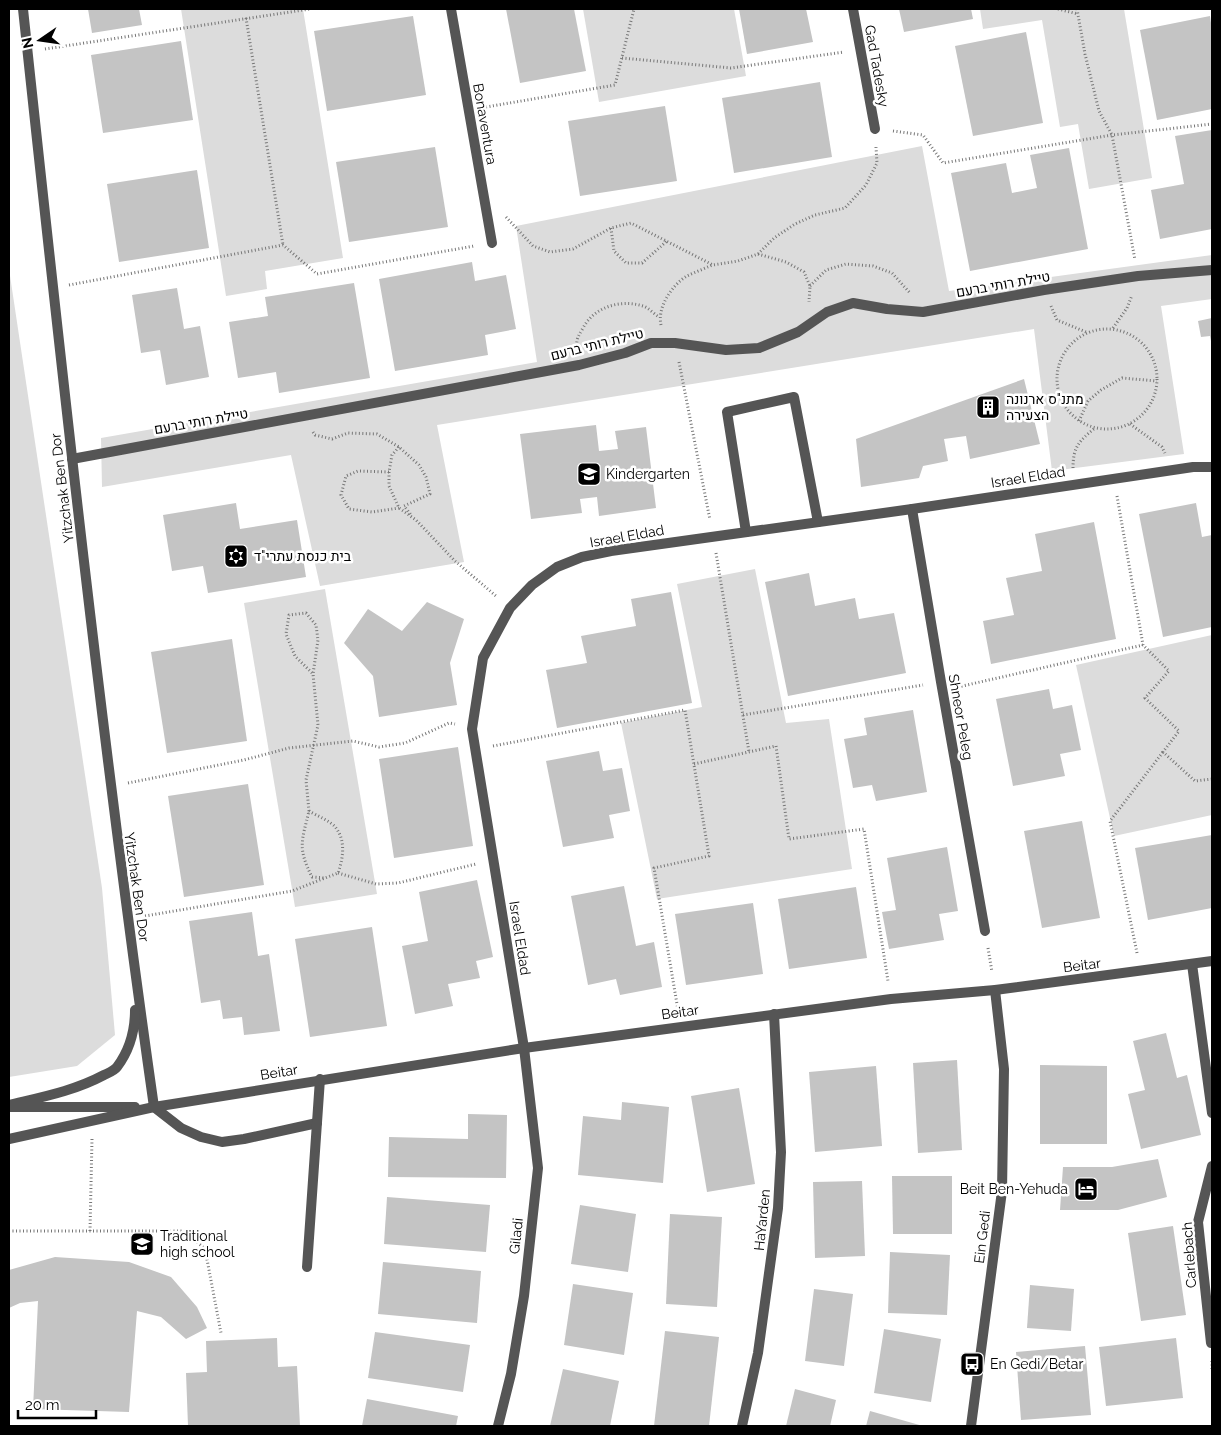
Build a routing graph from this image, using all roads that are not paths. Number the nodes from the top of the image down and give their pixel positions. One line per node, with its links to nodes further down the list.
1 (23, 9): 7 (street, Yitzchak Ben Dor)
2 (451, 9): 5 (street, Bonaventura)
3 (853, 9): 4 (street, Gad Tadesky)
4 (875, 129)
5 (492, 243)
6 (1212, 270): 7 (street, טיילת רותי ברעם)
7 (72, 459): 14 (street, Yitzchak Ben Dor)
8 (1212, 467): 9 (street, Israel Eldad)
9 (912, 509): 10 (street, Israel Eldad); 12 (street, Shneor Peleg)
10 (818, 522): 11 (street, Israel Eldad); 11 (street)
11 (746, 532): 18 (street, Israel Eldad)
12 (985, 930)
13 (1212, 961): 15 (street, Beitar)
14 (134, 964): 19 (street, Yitzchak Ben Dor); 22 (street, Yitzchak Ben Dor)
15 (1192, 964): 16 (street, Beitar); 23 (street)
16 (995, 990): 17 (street, Beitar); 31 (street, Ein Gedi)
17 (774, 1014): 18 (street, Beitar); 30 (street, HaYarden)
18 (524, 1048): 20 (street, Beitar); 29 (street, Giladi)
19 (116, 1068): 21 (street, Beitar)
20 (320, 1079): 22 (street, Beitar); 24 (street)
21 (9, 1106): 22 (street, Beitar)
22 (154, 1107): 24 (street); 25 (street, Beitar)
23 (1212, 1113)
24 (317, 1123): 27 (street)
25 (9, 1139)
26 (1212, 1166): 28 (street, Carlebach)
27 (307, 1267)
28 (1210, 1343)
29 (498, 1426)
30 (742, 1426)
31 (971, 1426)

